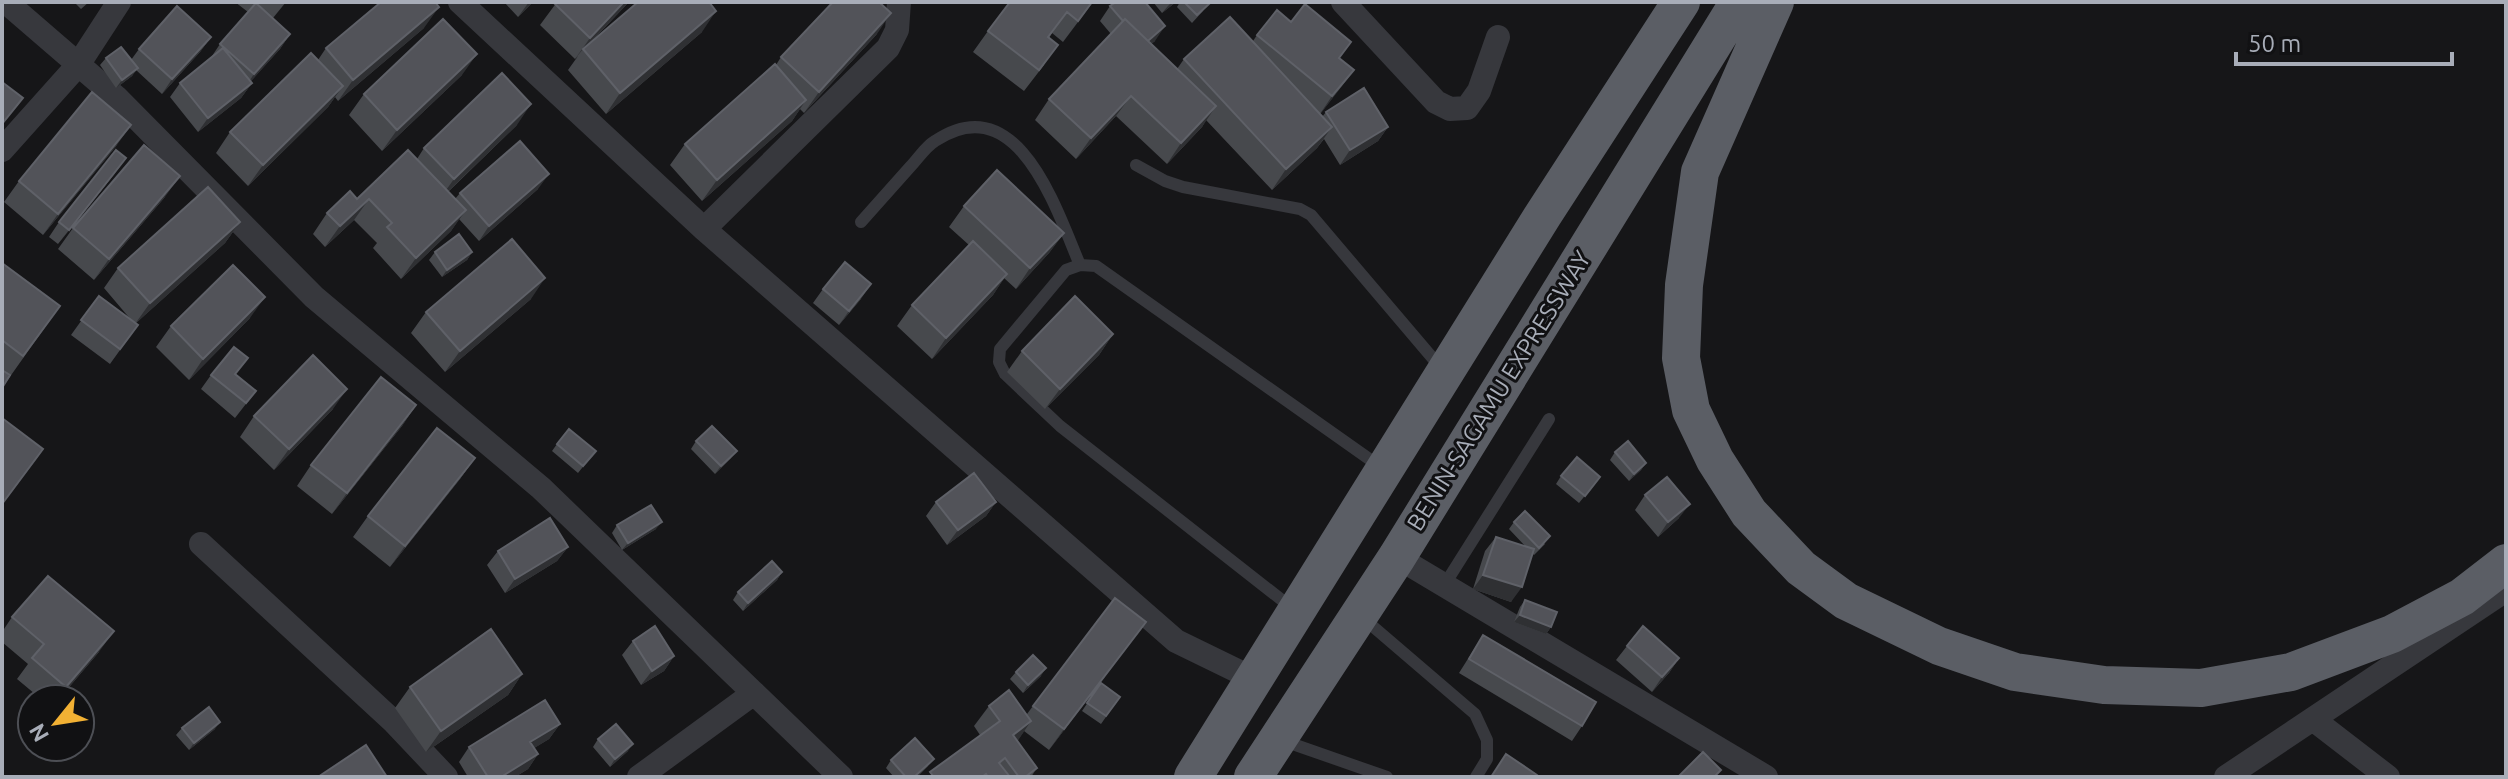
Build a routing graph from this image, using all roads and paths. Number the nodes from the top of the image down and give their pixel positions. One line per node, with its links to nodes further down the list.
1 (6, 2): 10 (street)
2 (119, 2): 10 (street)
3 (460, 2): 14 (street)
4 (899, 2): 14 (street)
5 (1343, 2): 9 (street)
6 (1681, 2): 16 (highway)
7 (1739, 2): 20 (highway, BENIN-SAGAMU EXPRESSWAY)
8 (1775, 2): 21 (highway)
9 (1498, 37)
10 (78, 65): 11 (street); 27 (street)
11 (2, 150)
12 (1136, 165): 16 (lane)
13 (861, 222): 15 (lane)
14 (704, 229): 26 (street)
15 (1080, 265): 18 (lane); 24 (lane)
16 (1445, 373): 18 (highway)
17 (1549, 419): 22 (lane)
18 (1384, 470): 24 (highway)
19 (201, 544): 30 (street)
20 (1397, 557): 22 (street); 25 (highway, BENIN-SAGAMU EXPRESSWAY)
21 (2506, 563)
22 (1445, 584): 37 (street)
23 (2506, 590): 28 (street)
24 (1296, 612): 26 (highway)
25 (1359, 614): 29 (highway, BENIN-SAGAMU EXPRESSWAY); 36 (lane)
26 (1254, 679): 33 (highway)
27 (754, 693): 31 (street); 32 (street)
28 (2314, 720): 38 (street); 39 (street)
29 (1277, 739): 34 (highway, BENIN-SAGAMU EXPRESSWAY); 35 (lane)
30 (446, 777)
31 (639, 777)
32 (841, 777)
33 (1193, 777)
34 (1253, 777)
35 (1387, 777)
36 (1476, 777)
37 (1766, 777)
38 (2226, 777)
39 (2388, 777)

